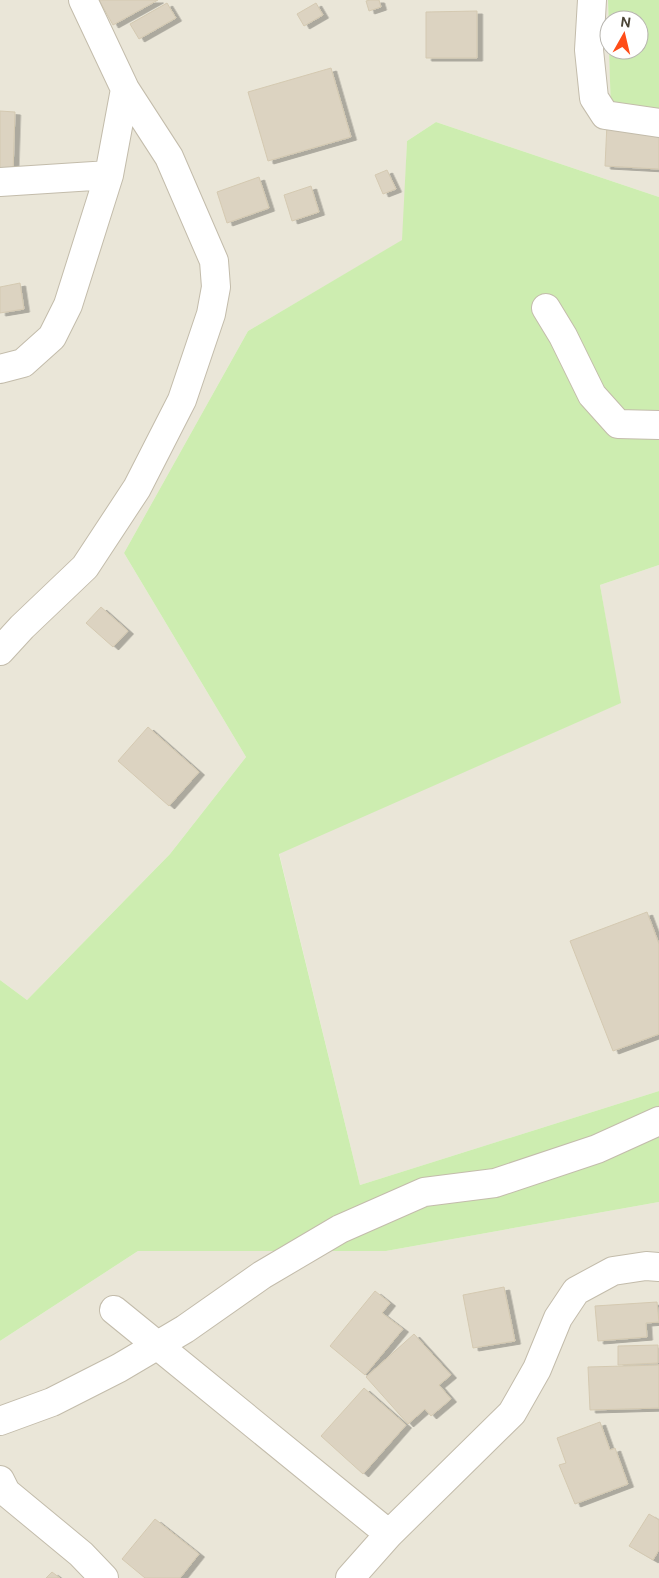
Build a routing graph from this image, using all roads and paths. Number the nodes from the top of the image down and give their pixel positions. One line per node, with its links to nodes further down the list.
1 (83, 0): 3 (street)
2 (592, 0): 4 (street)
3 (125, 89): 5 (street); 10 (street)
4 (659, 123)
5 (109, 175): 6 (street); 8 (street)
6 (0, 182)
7 (546, 308): 9 (street)
8 (0, 368)
9 (659, 425)
10 (0, 650)
11 (659, 1121): 14 (street)
12 (659, 1267): 17 (street)
13 (114, 1310): 14 (street)
14 (158, 1345): 15 (street); 17 (street)
15 (0, 1421)
16 (0, 1480): 18 (street)
17 (389, 1534): 19 (street)
18 (104, 1578)
19 (350, 1578)

